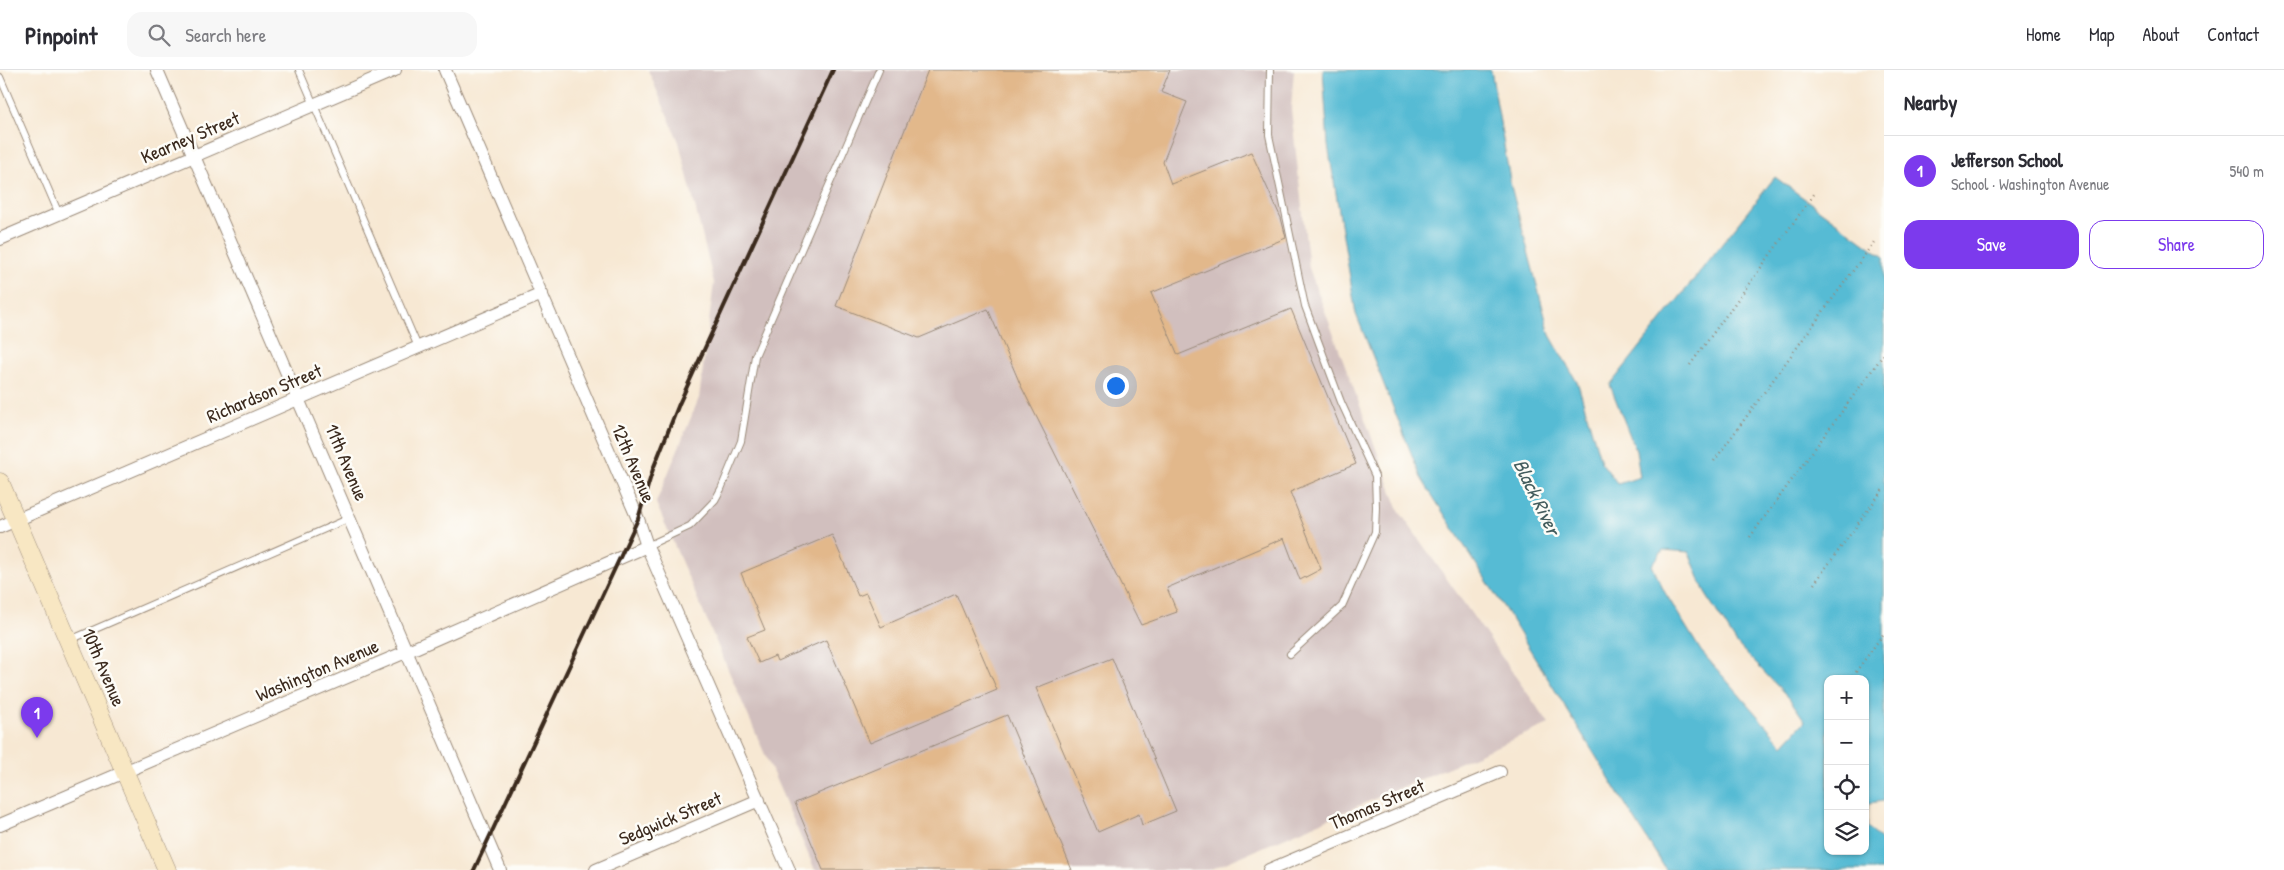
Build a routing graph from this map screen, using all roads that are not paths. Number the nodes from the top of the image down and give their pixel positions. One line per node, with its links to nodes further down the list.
1 (157, 70): 9 (street, 11th Avenue)
2 (299, 70): 8 (lane)
3 (394, 70): 8 (street, Kearney Street)
4 (445, 70): 12 (street, 12th Avenue)
5 (879, 70): 19 (lane)
6 (1270, 70): 22 (lane)
7 (0, 76): 10 (lane)
8 (314, 105): 9 (street, Kearney Street); 13 (lane)
9 (193, 155): 10 (street, Kearney Street); 14 (street, 11th Avenue)
10 (59, 214): 11 (street, Kearney Street)
11 (0, 239)
12 (542, 294): 13 (street, Richardson Street); 19 (street, 12th Avenue)
13 (418, 347): 14 (street, Richardson Street)
14 (299, 399): 16 (street, 11th Avenue); 17 (street, Richardson Street)
15 (0, 482): 17 (street, 10th Avenue)
16 (350, 518): 20 (lane); 21 (street, 11th Avenue)
17 (16, 520): 18 (street, Richardson Street); 20 (street, 10th Avenue)
18 (0, 527)
19 (647, 546): 21 (street, Washington Avenue); 25 (street, 12th Avenue)
20 (69, 640): 23 (street, 10th Avenue)
21 (408, 651): 23 (street, Washington Avenue); 28 (street, 11th Avenue)
22 (1290, 654)
23 (126, 771): 26 (street, Washington Avenue); 27 (street, 10th Avenue)
24 (1500, 772): 31 (street, Thomas Street)
25 (759, 800): 29 (street, Sedgwick Street); 30 (street, 12th Avenue)
26 (0, 825)
27 (167, 870)
28 (500, 870)
29 (596, 870)
30 (789, 870)
31 (1269, 870)

